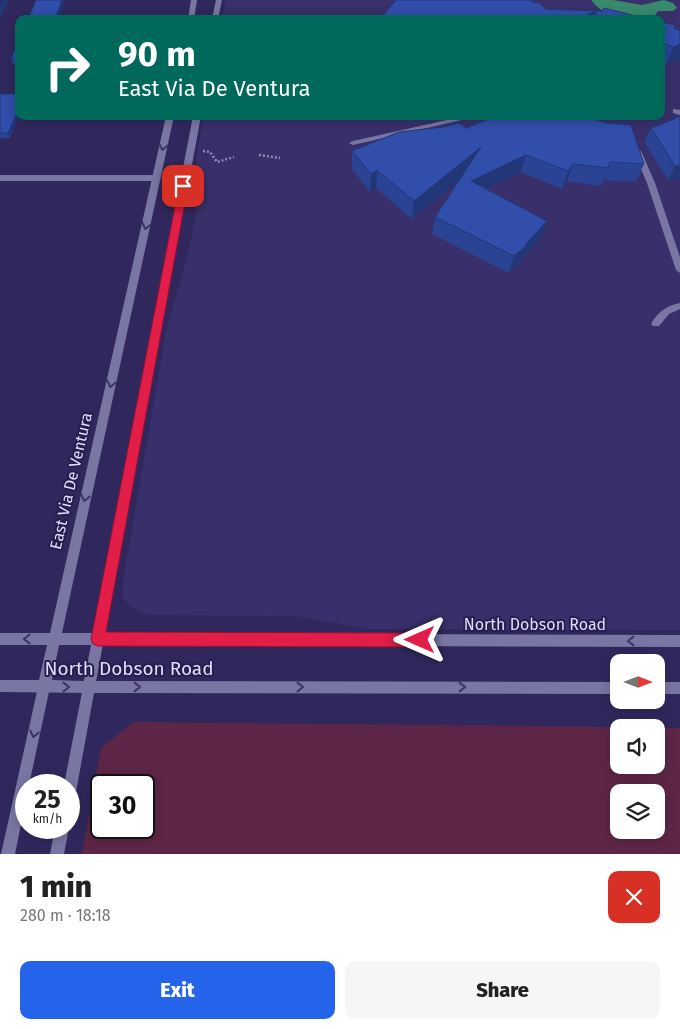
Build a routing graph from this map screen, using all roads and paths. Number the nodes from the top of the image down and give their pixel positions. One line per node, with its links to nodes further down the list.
1 (194, 0): 3 (street)
2 (218, 0): 4 (street)
3 (192, 15)
4 (216, 15)
5 (169, 120): 15 (street, East Via De Ventura, one-way to 15)
6 (195, 120): 21 (street)
7 (458, 120): 9 (street)
8 (632, 142): 16 (street)
9 (353, 143)
10 (202, 151): 12 (path)
11 (259, 155): 13 (path)
12 (234, 157)
13 (280, 158)
14 (0, 178): 15 (street)
15 (157, 178): 20 (street, East Via De Ventura, one-way to 20)
16 (680, 270)
17 (680, 306): 18 (street)
18 (656, 324)
19 (0, 639): 20 (street, North Dobson Road, one-way to 19)
20 (54, 639): 21 (street, North Dobson Road); 24 (street, East Via De Ventura)
21 (98, 639): 22 (street, North Dobson Road, one-way to 21); 25 (street)
22 (680, 641)
23 (0, 686): 24 (street, North Dobson Road)
24 (44, 687): 25 (street, North Dobson Road, one-way to 25); 31 (street, East Via De Ventura, one-way to 31)
25 (88, 687): 26 (street, North Dobson Road, one-way to 26); 29 (street)
26 (610, 688)
27 (665, 688): 28 (street)
28 (680, 688)
29 (72, 774)
30 (60, 839): 32 (street)
31 (8, 854)
32 (57, 854)

